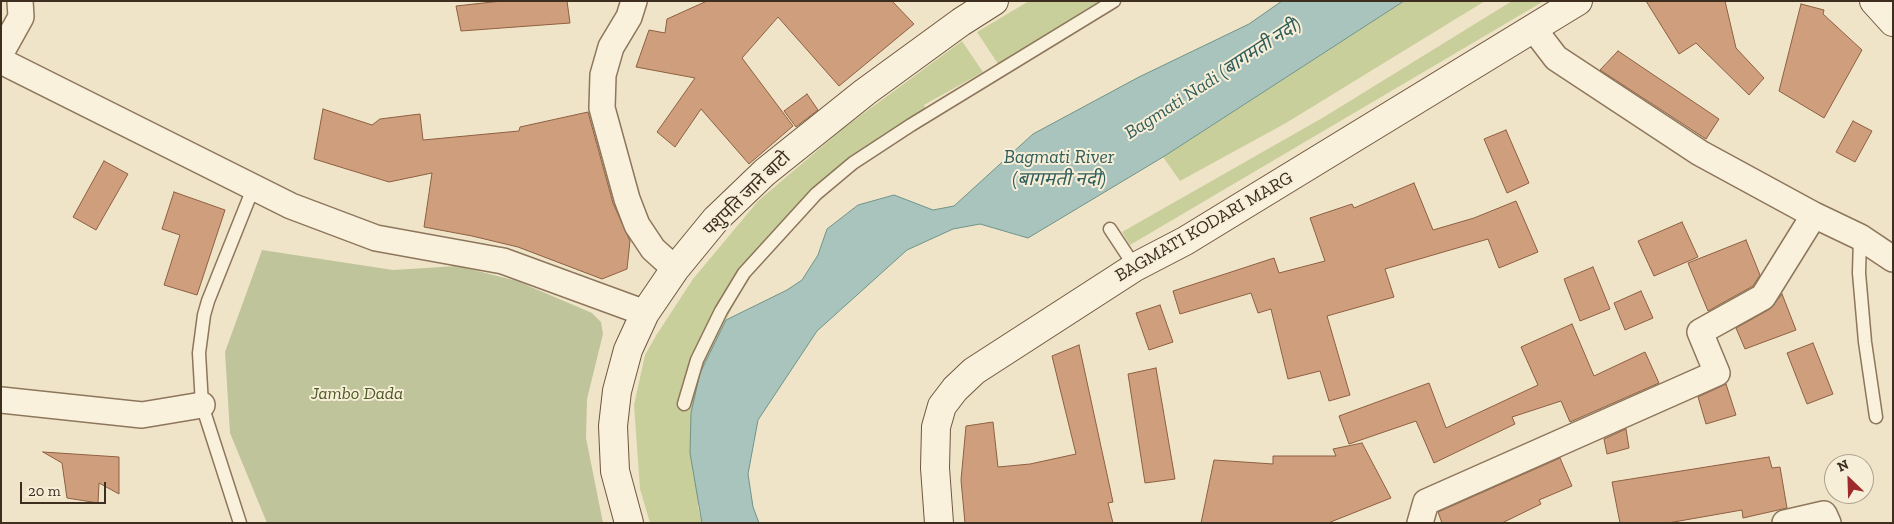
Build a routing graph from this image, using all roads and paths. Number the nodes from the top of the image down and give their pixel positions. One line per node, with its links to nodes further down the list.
1 (20, 1): 9 (street)
2 (634, 1): 17 (street)
3 (994, 1): 17 (main road, पशुपति जाने बाटो)
4 (1114, 1): 21 (lane)
5 (1578, 1): 8 (main road, BAGMATI KODARI MARG)
6 (1874, 1): 7 (main road)
7 (1893, 22)
8 (1533, 28): 12 (street); 16 (main road, BAGMATI KODARI MARG)
9 (1, 53)
10 (1, 61): 11 (street)
11 (254, 186): 18 (street); 20 (lane)
12 (1814, 215): 14 (street); 26 (street)
13 (1110, 229): 16 (lane)
14 (1860, 237): 15 (street); 22 (lane)
15 (1893, 259)
16 (1135, 267): 25 (main road, BAGMATI KODARI MARG)
17 (675, 269): 18 (main road, पशुपति जाने बाटो)
18 (645, 313): 24 (main road, पशुपति जाने बाटो)
19 (1, 400): 20 (street)
20 (202, 404): 23 (lane)
21 (684, 404)
22 (1876, 417)
23 (240, 523)
24 (629, 523)
25 (939, 523)
26 (1420, 523)
27 (1785, 523): 28 (street)
28 (1828, 523)

